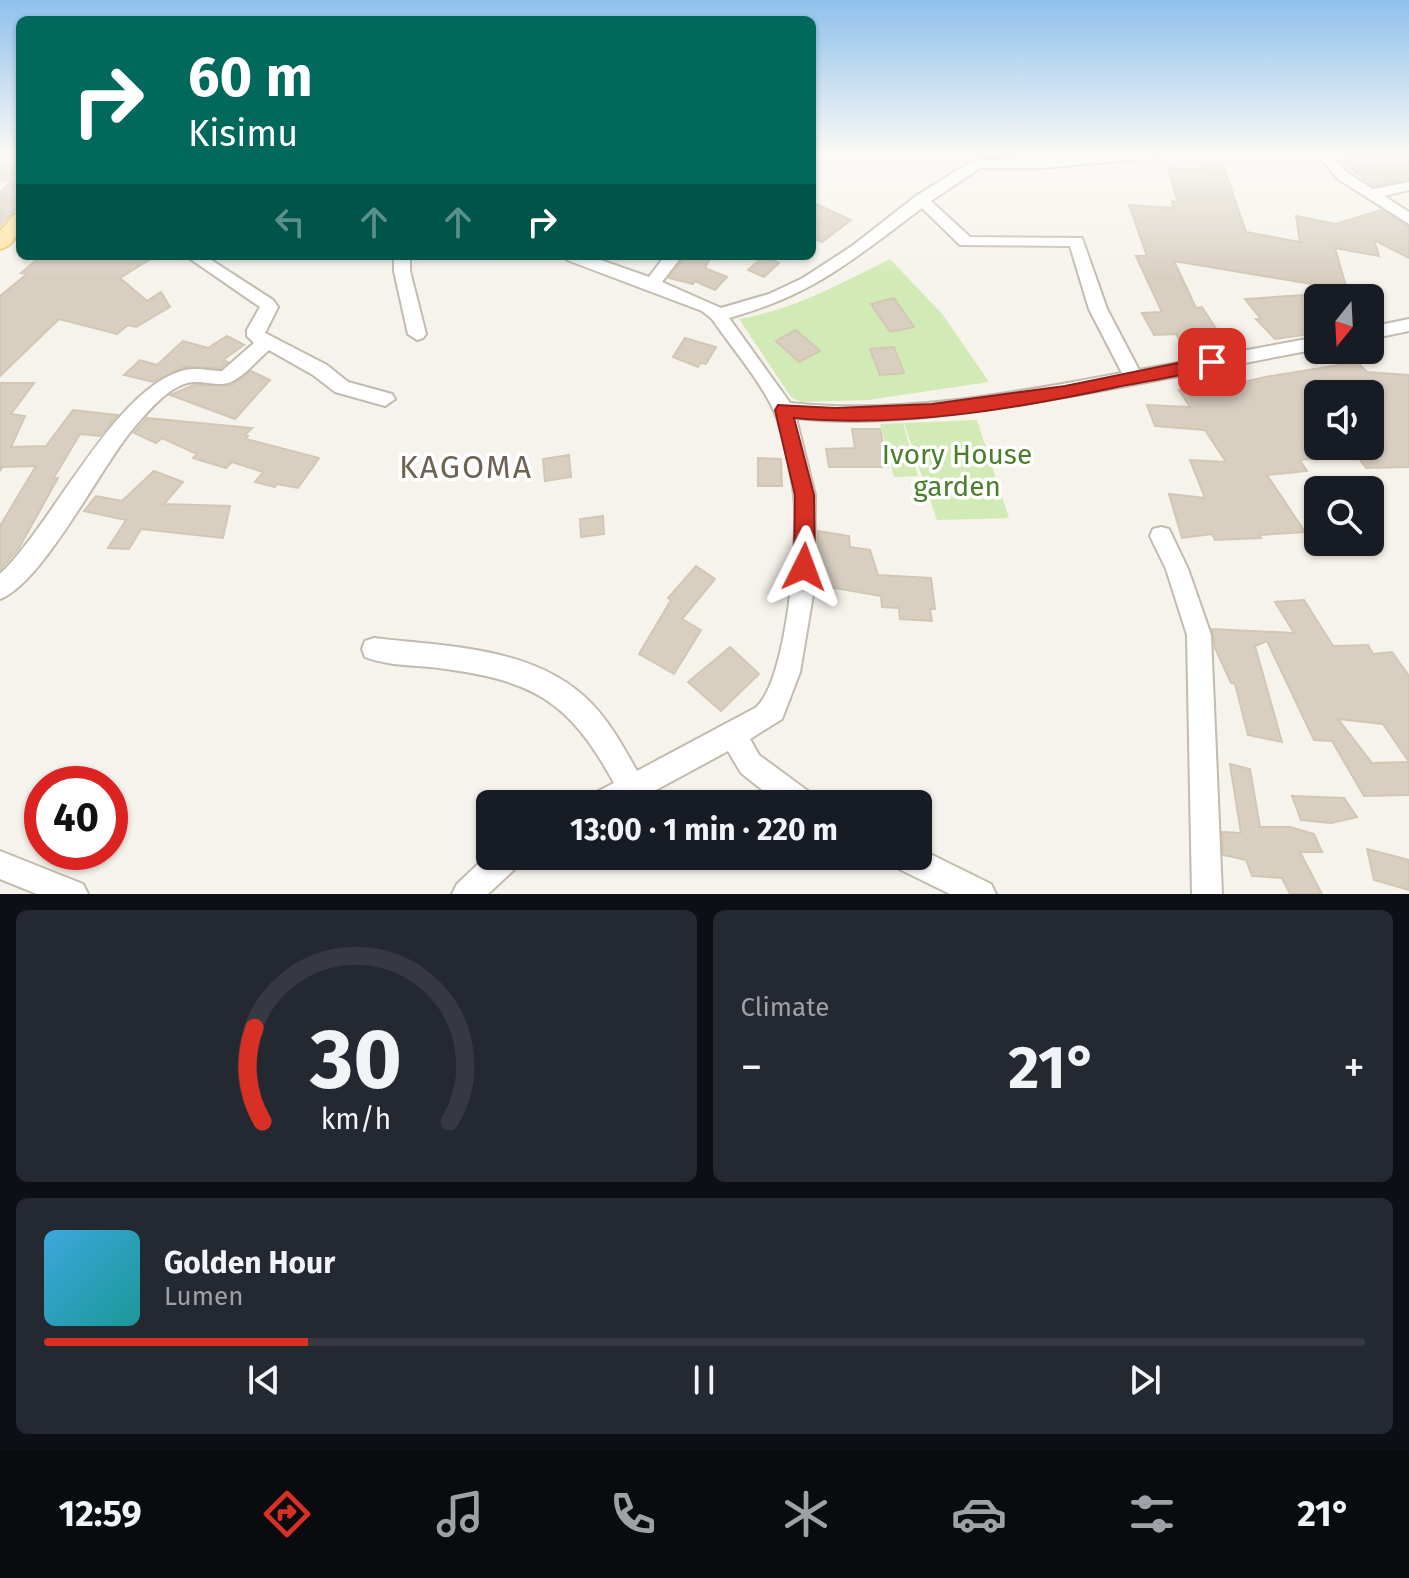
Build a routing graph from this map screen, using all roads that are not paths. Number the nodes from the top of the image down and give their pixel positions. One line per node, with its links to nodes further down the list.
1 (926, 196): 3 (street)
2 (1375, 196): 4 (street)
3 (921, 199): 12 (street); 18 (street)
4 (1409, 219)
5 (16, 224): 6 (main road)
6 (0, 243)
7 (200, 260): 16 (street)
8 (402, 260): 15 (street)
9 (584, 260): 11 (street)
10 (671, 260): 11 (street)
11 (651, 285): 12 (street)
12 (718, 315): 20 (street)
13 (1409, 325): 14 (street)
14 (1384, 330)
15 (417, 334)
16 (268, 341): 19 (street); 22 (street)
17 (1304, 346): 18 (street)
18 (1134, 378): 20 (street)
19 (385, 399)
20 (784, 410): 24 (street)
21 (1161, 536): 33 (street)
22 (0, 589)
23 (374, 649): 25 (street)
24 (733, 735): 25 (street); 26 (street)
25 (632, 789)
26 (784, 790)
27 (0, 865): 30 (street)
28 (493, 870): 31 (street)
29 (932, 870): 32 (street)
30 (73, 894)
31 (467, 894)
32 (981, 894)
33 (1207, 894)

